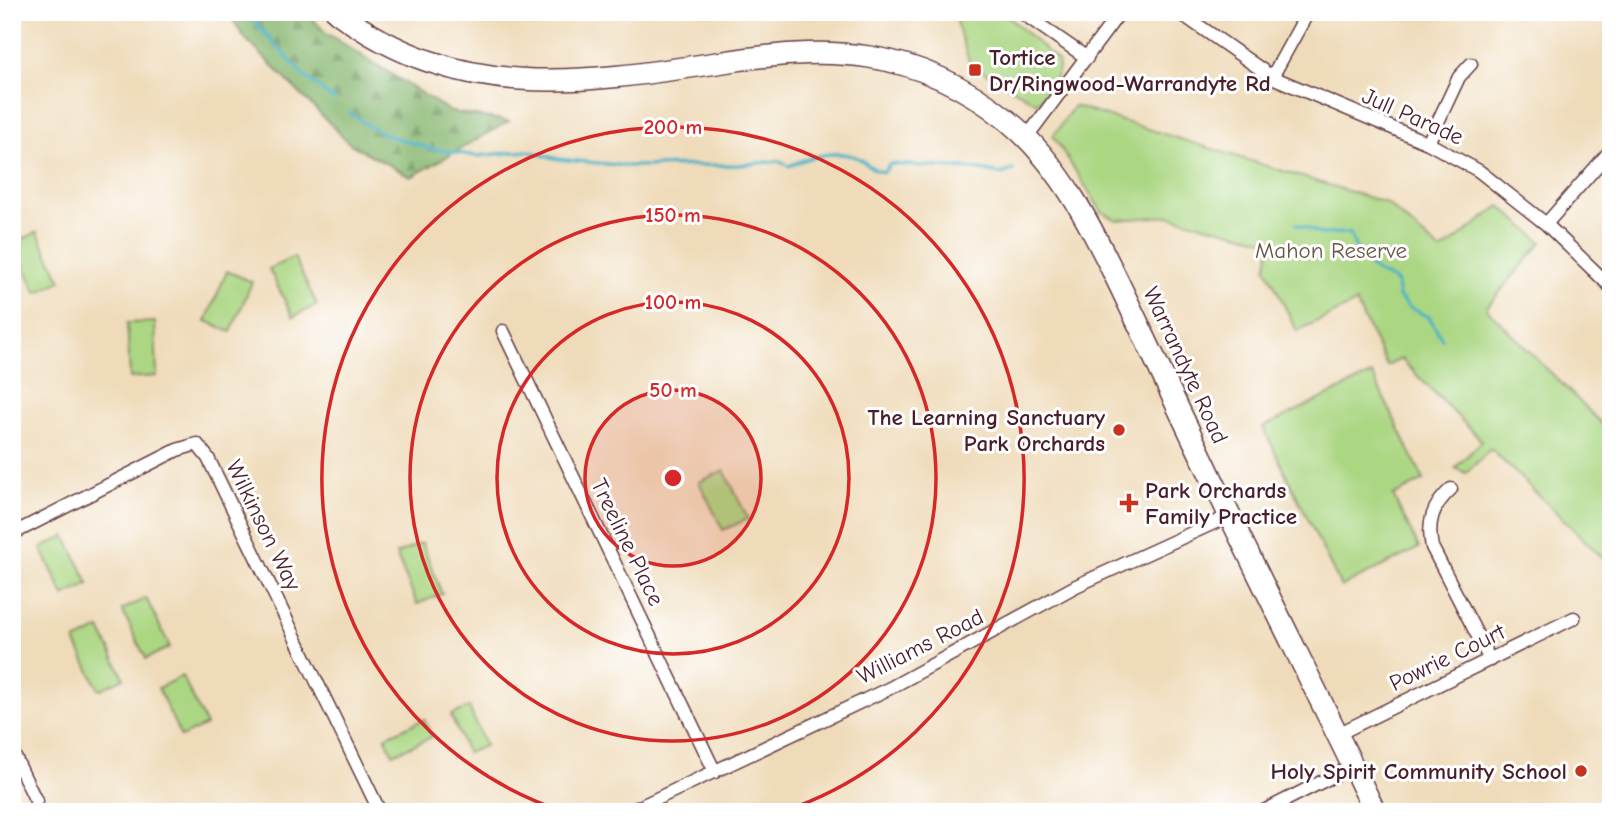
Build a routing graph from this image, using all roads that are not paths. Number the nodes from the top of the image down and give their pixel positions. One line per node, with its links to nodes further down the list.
1 (337, 12): 9 (main road, Warrandyte Road)
2 (1021, 12): 6 (street)
3 (1120, 12): 6 (street)
4 (1179, 12): 8 (street, Jull Parade)
5 (1308, 12): 8 (street)
6 (1087, 58): 9 (street)
7 (1471, 64): 10 (street)
8 (1272, 76): 10 (street, Jull Parade)
9 (1026, 138): 16 (main road, Warrandyte Road)
10 (1429, 143): 12 (street, Jull Parade)
11 (1611, 150): 12 (street)
12 (1546, 224): 13 (street, Jull Parade)
13 (1611, 287)
14 (503, 331): 23 (street, Treeline Place)
15 (1451, 489): 19 (street)
16 (1229, 516): 20 (main road, Warrandyte Road); 23 (street, Williams Road)
17 (12, 534): 25 (street, Wilkinson Way)
18 (1574, 618): 19 (street, Powrie Court)
19 (1490, 660): 20 (street, Powrie Court)
20 (1338, 734): 22 (main road, Warrandyte Road)
21 (12, 751): 24 (street)
22 (1353, 766): 27 (street); 28 (main road, Warrandyte Road)
23 (715, 772): 26 (street, Williams Road)
24 (36, 801)
25 (380, 812)
26 (629, 812)
27 (1262, 812)
28 (1375, 812)

